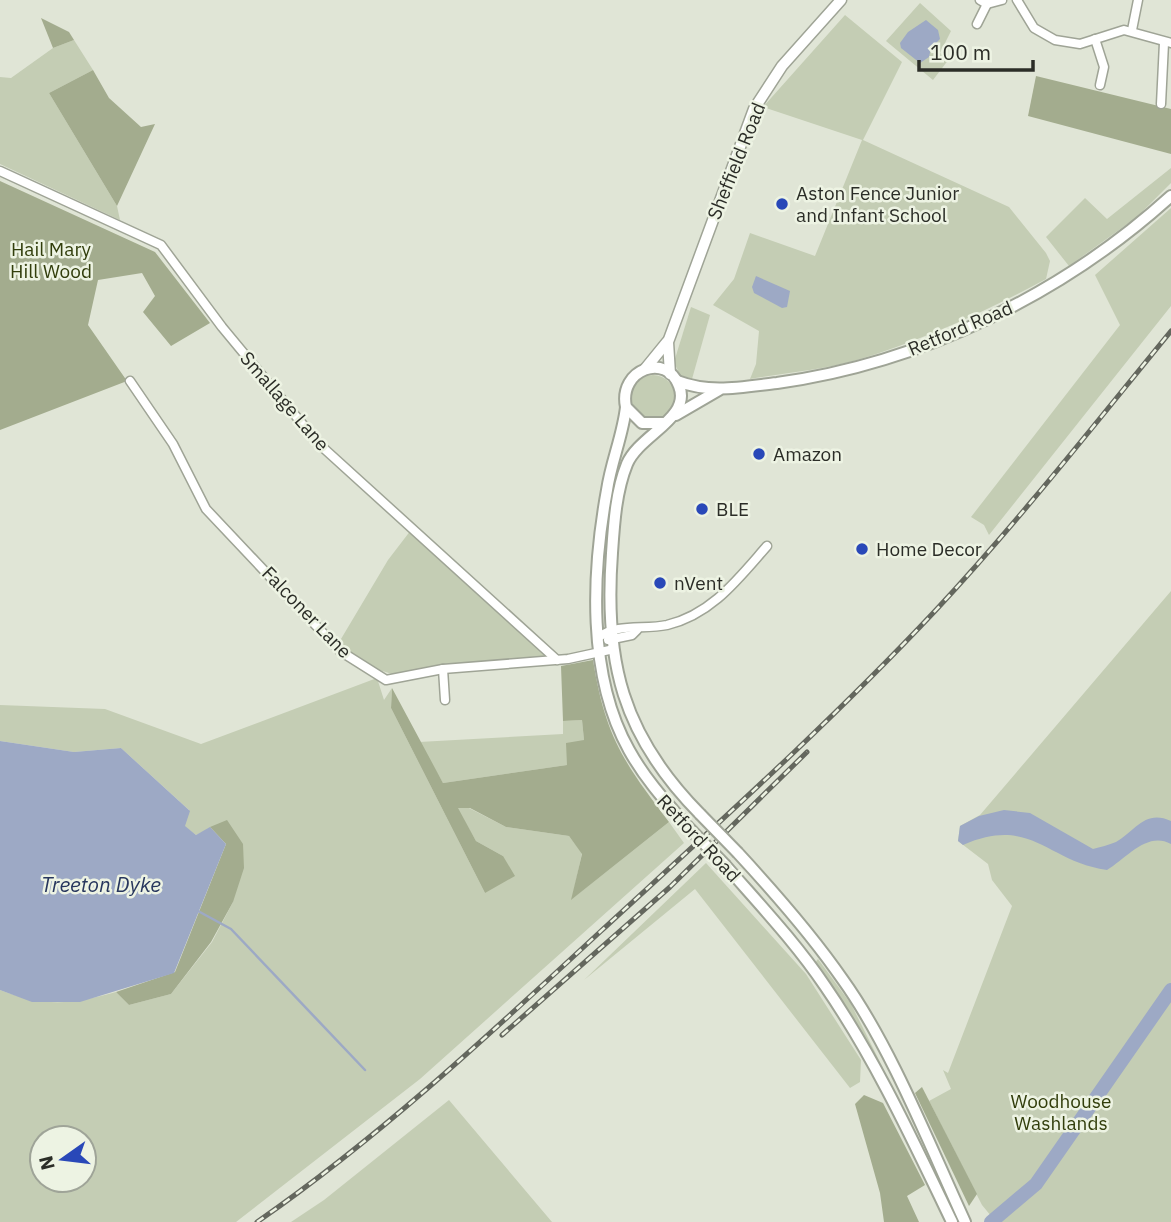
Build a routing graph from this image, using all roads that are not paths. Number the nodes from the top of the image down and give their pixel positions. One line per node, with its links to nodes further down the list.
1 (841, 0): 15 (street, Sheffield Road)
2 (1002, 0): 5 (street)
3 (1017, 0): 8 (street)
4 (1138, 0): 7 (street)
5 (984, 2): 6 (street)
6 (977, 24)
7 (1132, 30): 8 (street); 9 (street)
8 (1095, 39): 11 (street)
9 (1168, 43): 10 (street)
10 (1168, 75): 12 (street)
11 (1100, 85)
12 (1161, 104)
13 (0, 171): 26 (street, Smallage Lane)
14 (1171, 196): 19 (main road, Retford Road)
15 (668, 342): 16 (street, Sheffield Road); 17 (street, Sheffield Road)
16 (645, 369): 17 (main road); 20 (main road)
17 (674, 377): 19 (main road, Retford Road); 21 (main road)
18 (130, 381): 27 (street, Falconer Lane)
19 (719, 390): 21 (main road, Retford Road)
20 (626, 407): 21 (main road); 23 (main road, Retford Road)
21 (669, 420): 24 (main road, Retford Road)
22 (767, 546): 24 (street, Falconer Lane)
23 (599, 637): 24 (street); 25 (main road, Retford Road)
24 (612, 640): 25 (street, Falconer Lane); 30 (main road, Retford Road, bridge)
25 (600, 651): 26 (street, Falconer Lane); 29 (main road, Retford Road, bridge)
26 (557, 660): 27 (street, Falconer Lane)
27 (443, 669): 28 (street)
28 (445, 700)
29 (952, 1222)
30 (965, 1222)

